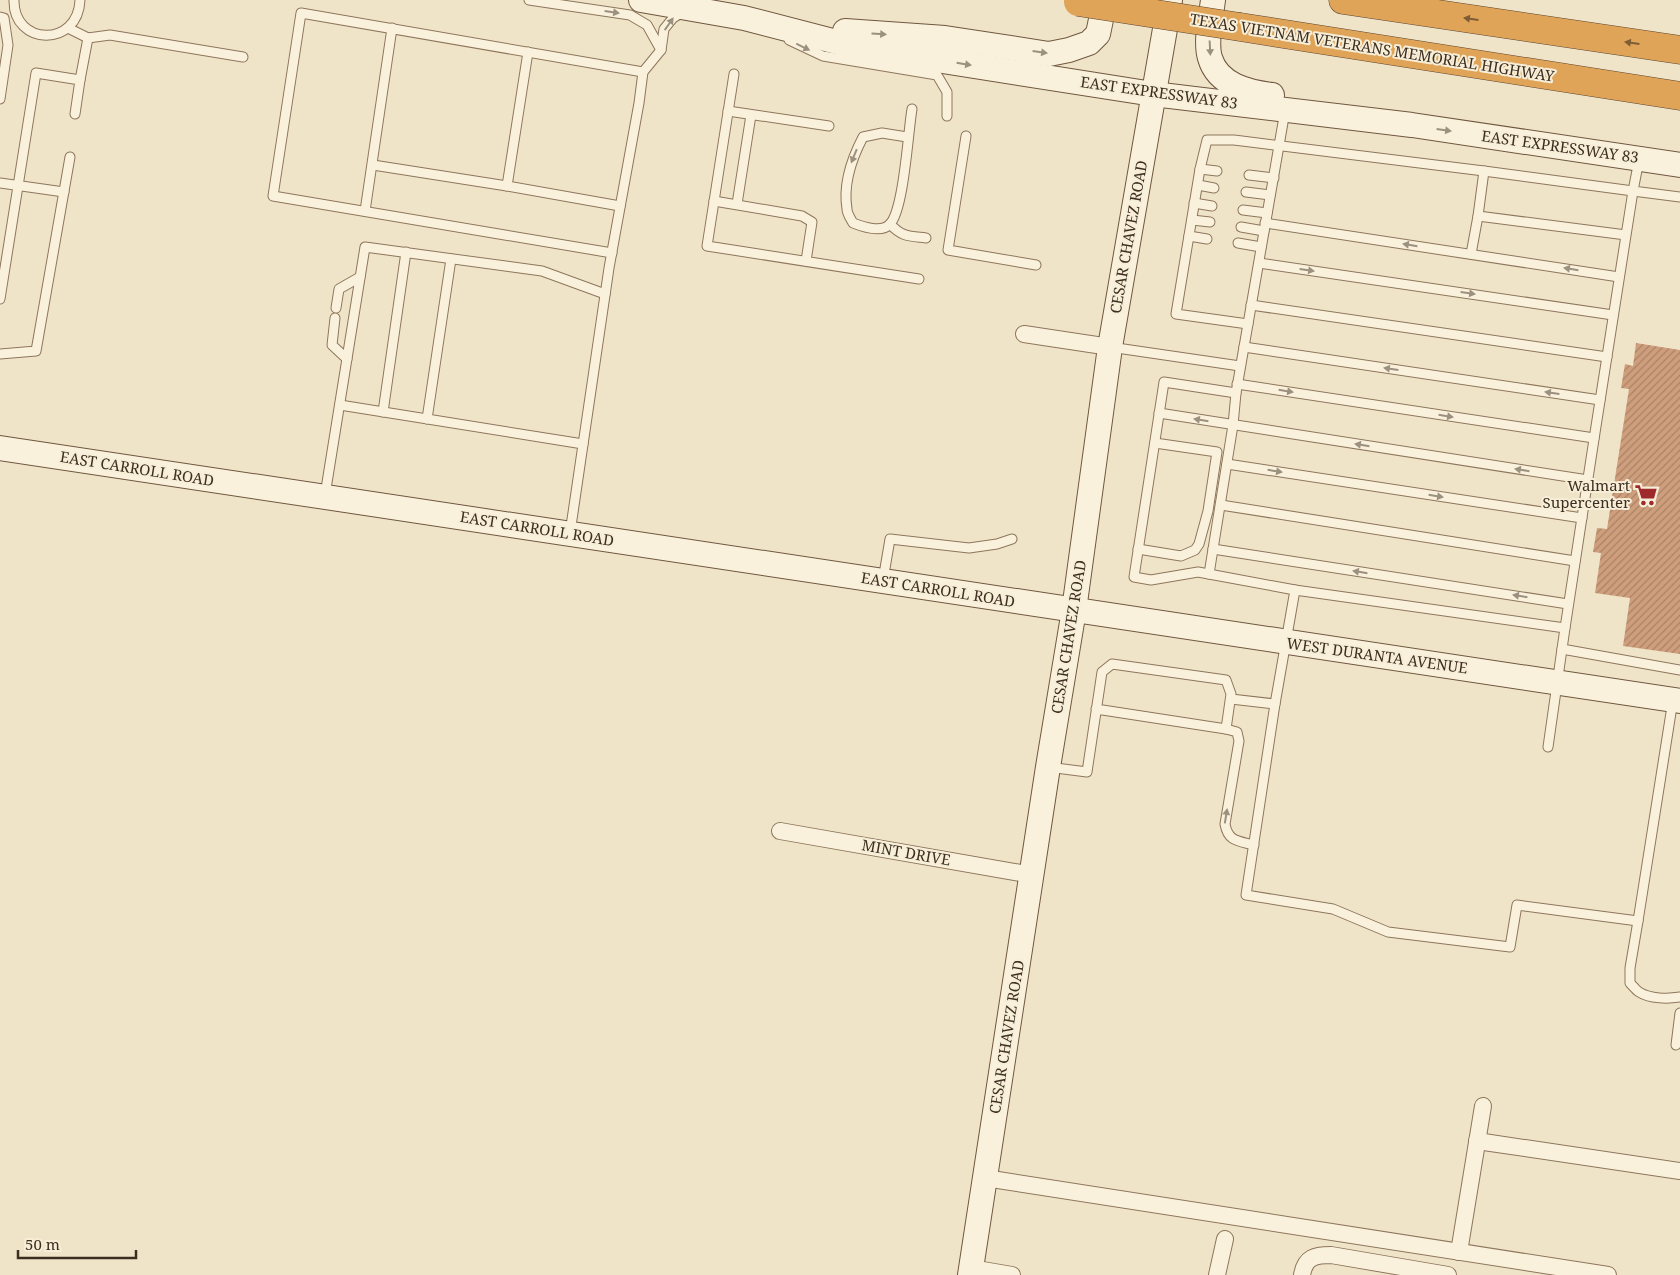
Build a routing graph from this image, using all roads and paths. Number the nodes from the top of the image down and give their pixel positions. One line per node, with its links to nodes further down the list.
1 (14, 0): 11 (lane)
2 (80, 0): 14 (lane)
3 (529, 0): 17 (lane, one-way to 17)
4 (641, 0): 10 (street, EAST EXPRESSWAY 83)
5 (1105, 0): 13 (street, one-way to 5)
6 (1170, 0): 25 (street, CESAR CHAVEZ ROAD)
7 (1213, 0): 35 (street, one-way to 35)
8 (1343, 0): 18 (highway, one-way to 8)
9 (1070, 1): 23 (highway, TEXAS VIETNAM VETERANS MEMORIAL HIGHWAY, bridge)
10 (689, 7): 13 (street, EAST EXPRESSWAY 83); 17 (lane, one-way to 10)
11 (16, 14): 12 (lane); 14 (lane)
12 (2, 18): 27 (lane)
13 (744, 18): 25 (street, EAST EXPRESSWAY 83, one-way to 25); 34 (lane, one-way to 34)
14 (68, 28): 16 (lane)
15 (392, 28): 19 (lane); 42 (lane); 65 (lane)
16 (88, 38): 20 (lane); 24 (lane)
17 (661, 50): 21 (lane)
18 (1680, 50)
19 (528, 52): 21 (lane); 52 (lane)
20 (243, 57)
21 (643, 72): 62 (lane)
22 (734, 74): 31 (lane)
23 (1558, 76): 26 (highway, TEXAS VIETNAM VETERANS MEMORIAL HIGHWAY); 28 (highway)
24 (80, 80): 32 (lane); 50 (lane)
25 (1153, 94): 30 (street, EAST EXPRESSWAY 83); 97 (street, CESAR CHAVEZ ROAD)
26 (1680, 96)
27 (0, 98)
28 (1680, 103)
29 (912, 109): 38 (lane)
30 (1285, 110): 35 (street, EAST EXPRESSWAY 83); 39 (lane)
31 (728, 111): 33 (lane); 59 (lane)
32 (75, 114)
33 (751, 115): 36 (lane); 61 (lane)
34 (947, 116)
35 (1412, 125): 41 (street, EAST EXPRESSWAY 83, one-way to 41)
36 (829, 126)
37 (966, 136): 85 (lane)
38 (907, 137): 70 (lane); 70 (lane, one-way to 70)
39 (1279, 146): 44 (lane); 46 (lane); 48 (lane)
40 (70, 157): 55 (lane)
41 (1639, 158): 43 (street, EAST EXPRESSWAY 83); 54 (lane)
42 (373, 165): 52 (lane); 65 (lane)
43 (1680, 165)
44 (1200, 169): 45 (lane); 51 (lane)
45 (1216, 171)
46 (1484, 171): 54 (lane); 67 (lane)
47 (1249, 175): 48 (lane)
48 (1274, 178): 57 (lane)
49 (0, 183): 50 (lane)
50 (18, 185): 55 (lane); 90 (lane)
51 (1198, 185): 53 (lane); 60 (lane)
52 (507, 186): 62 (lane)
53 (1214, 188)
54 (1633, 191): 58 (lane); 73 (lane)
55 (64, 192): 99 (lane)
56 (1246, 192): 57 (lane)
57 (1270, 195): 66 (lane)
58 (1680, 197)
59 (714, 201): 61 (lane); 83 (lane)
60 (1194, 203): 63 (lane); 68 (lane)
61 (736, 204): 83 (lane)
62 (620, 206): 80 (lane)
63 (1212, 206)
64 (1243, 210): 66 (lane)
65 (365, 211): 80 (lane)
66 (1267, 213): 72 (lane)
67 (1478, 216): 73 (lane); 81 (lane)
68 (1192, 220): 69 (lane); 74 (lane)
69 (1210, 222)
70 (890, 224): 75 (lane)
71 (1241, 227): 72 (lane)
72 (1265, 227): 78 (lane); 81 (lane, one-way to 72)
73 (1626, 235): 86 (lane)
74 (1189, 236): 76 (lane); 95 (lane)
75 (926, 238)
76 (1207, 238)
77 (1238, 244): 78 (lane)
78 (1261, 247): 84 (lane)
79 (406, 252): 82 (lane); 87 (lane); 106 (lane)
80 (612, 253): 89 (lane)
81 (1471, 254): 86 (lane, one-way to 81)
82 (451, 259): 89 (lane); 108 (lane)
83 (806, 261): 88 (lane)
84 (1259, 263): 91 (lane); 93 (lane, one-way to 93)
85 (1036, 265)
86 (1619, 276): 93 (lane)
87 (360, 277): 92 (lane); 101 (lane)
88 (919, 279)
89 (605, 294): 112 (lane)
90 (0, 299)
91 (1251, 305): 95 (lane); 100 (lane)
92 (336, 308)
93 (1613, 315): 100 (lane)
94 (335, 318): 101 (lane)
95 (1248, 324): 98 (lane)
96 (1024, 334): 97 (street)
97 (1110, 347): 102 (lane); 130 (street, CESAR CHAVEZ ROAD)
98 (1244, 347): 102 (lane); 104 (lane, one-way to 98)
99 (0, 354)
100 (1607, 357): 104 (lane)
101 (347, 359): 105 (lane)
102 (1240, 366): 103 (lane)
103 (1237, 388): 107 (lane); 109 (lane); 110 (lane, one-way to 110)
104 (1600, 400): 110 (lane)
105 (340, 405): 106 (lane); 118 (lane)
106 (382, 412): 108 (lane)
107 (1159, 414): 109 (lane, one-way to 107); 111 (lane)
108 (427, 419): 112 (lane)
109 (1233, 425): 115 (lane); 117 (lane, one-way to 109)
110 (1594, 438): 117 (lane)
111 (1154, 443): 114 (lane); 123 (lane)
112 (583, 444): 121 (lane)
113 (0, 448): 118 (street, EAST CARROLL ROAD)
114 (1216, 452): 115 (lane); 123 (lane)
115 (1228, 453): 116 (lane)
116 (1227, 464): 119 (lane); 120 (lane, one-way to 120)
117 (1588, 480): 120 (lane)
118 (324, 497): 121 (street, EAST CARROLL ROAD)
119 (1220, 505): 124 (lane); 125 (lane)
120 (1582, 518): 125 (lane)
121 (569, 534): 127 (street, EAST CARROLL ROAD)
122 (1012, 539): 127 (lane)
123 (1138, 549): 126 (lane)
124 (1214, 549): 126 (lane); 129 (lane, one-way to 124)
125 (1575, 561): 129 (lane)
126 (1210, 574): 128 (lane)
127 (883, 582): 130 (street, EAST CARROLL ROAD)
128 (1294, 590): 131 (lane); 132 (lane)
129 (1568, 604): 131 (lane)
130 (1074, 610): 132 (street, WEST DURANTA AVENUE); 142 (street, CESAR CHAVEZ ROAD)
131 (1565, 628): 133 (lane)
132 (1285, 642): 135 (street, WEST DURANTA AVENUE); 138 (lane)
133 (1562, 649): 134 (lane); 135 (lane)
134 (1680, 670)
135 (1557, 682): 137 (street, WEST DURANTA AVENUE); 141 (lane)
136 (1231, 699): 138 (lane); 139 (lane); 140 (lane)
137 (1676, 700): 146 (lane)
138 (1275, 704): 144 (lane)
139 (1096, 709): 140 (lane); 142 (lane)
140 (1226, 729): 144 (lane, one-way to 140)
141 (1548, 746)
142 (1048, 767): 145 (street, CESAR CHAVEZ ROAD)
143 (780, 831): 145 (street, MINT DRIVE)
144 (1254, 845): 146 (lane)
145 (1032, 875): 153 (street, CESAR CHAVEZ ROAD)
146 (1638, 921): 147 (lane)
147 (1680, 997)
148 (1680, 1013): 149 (lane)
149 (1676, 1045)
150 (1483, 1106): 151 (street)
151 (1477, 1141): 152 (street); 155 (street)
152 (1680, 1171)
153 (985, 1178): 155 (street); 157 (street, CESAR CHAVEZ ROAD)
154 (1226, 1239): 159 (street)
155 (1458, 1252): 162 (street)
156 (1394, 1270): 160 (street); 161 (street)
157 (971, 1272): 158 (street)
158 (1012, 1275)
159 (1217, 1275)
160 (1302, 1275)
161 (1448, 1275)
162 (1608, 1275)

